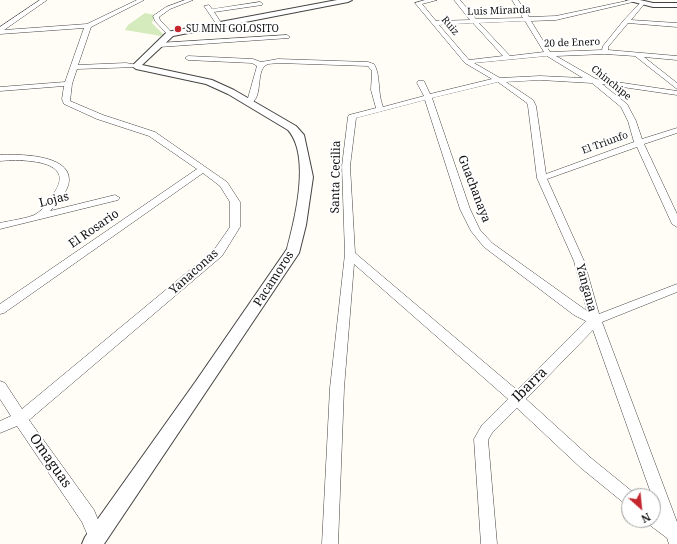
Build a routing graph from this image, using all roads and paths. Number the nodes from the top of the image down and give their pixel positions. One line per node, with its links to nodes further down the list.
1 (44, 0): 20 (street)
2 (141, 0): 19 (street)
3 (190, 0): 21 (street)
4 (348, 0): 17 (street)
5 (434, 0): 16 (street, Ruiz)
6 (457, 0): 14 (street)
7 (515, 0): 13 (street, Chinchipe)
8 (636, 1): 11 (street); 13 (street, Luis Miranda); 15 (street)
9 (260, 4): 12 (street)
10 (207, 5): 12 (street)
11 (677, 5)
12 (211, 11): 17 (street)
13 (528, 19): 14 (street, Luis Miranda); 25 (street, Chinchipe)
14 (473, 20): 16 (street, Luis Miranda); 27 (street)
15 (626, 21): 18 (street); 24 (street)
16 (434, 23): 30 (street, Ruiz)
17 (219, 24): 21 (street)
18 (677, 25)
19 (88, 26): 20 (street); 33 (street, Yanaconas)
20 (0, 31)
21 (170, 34): 23 (street)
22 (287, 37): 23 (street)
23 (159, 45): 32 (street)
24 (605, 52): 25 (street, 20 de Enero); 26 (street, 20 de Enero)
25 (548, 54): 27 (street, 20 de Enero); 35 (street, Chinchipe)
26 (638, 56): 29 (street, 20 de Enero); 38 (street)
27 (507, 57): 30 (street, 20 de Enero)
28 (188, 58): 31 (street)
29 (677, 58)
30 (467, 62): 34 (street, Yangana)
31 (261, 65): 42 (street); 43 (street)
32 (136, 66): 33 (street, Pacamoros); 42 (street, Pacamoros)
33 (74, 67): 37 (street, Yanaconas)
34 (499, 80): 35 (street, Santa Cecilia); 41 (street, Santa Cecilia); 48 (street, Yangana)
35 (594, 81): 40 (street, Santa Cecilia); 45 (street, Chinchipe)
36 (421, 83): 41 (street, Guachanaya)
37 (68, 84): 39 (street); 47 (street, Yanaconas)
38 (677, 87)
39 (0, 89)
40 (677, 93)
41 (428, 98): 43 (street, Santa Cecilia); 56 (street, Guachanaya)
42 (250, 102): 64 (street, Pacamoros)
43 (380, 109): 53 (street, Santa Cecilia)
44 (677, 130): 45 (street, El Triunfo)
45 (639, 142): 48 (street, El Triunfo); 51 (street, Chinchipe)
46 (0, 158): 50 (street)
47 (202, 170): 55 (street, El Rosario); 59 (street, Yanaconas)
48 (542, 178): 56 (street, Yangana)
49 (115, 198): 50 (street, Lojas)
50 (39, 217): 52 (street, Lojas)
51 (677, 224)
52 (0, 226)
53 (350, 254): 58 (street); 65 (street, Santa Cecilia)
54 (677, 288): 56 (street, Ibarra)
55 (0, 310)
56 (595, 320): 58 (street, Ibarra); 63 (street, Yangana)
57 (0, 387): 59 (street, Omaguas)
58 (516, 398): 61 (street); 66 (street, Ibarra)
59 (20, 419): 60 (street, Yanaconas); 64 (street, Omaguas)
60 (0, 427)
61 (621, 491)
62 (661, 524): 63 (street)
63 (676, 538)
64 (95, 540)
65 (330, 544)
66 (489, 544)

